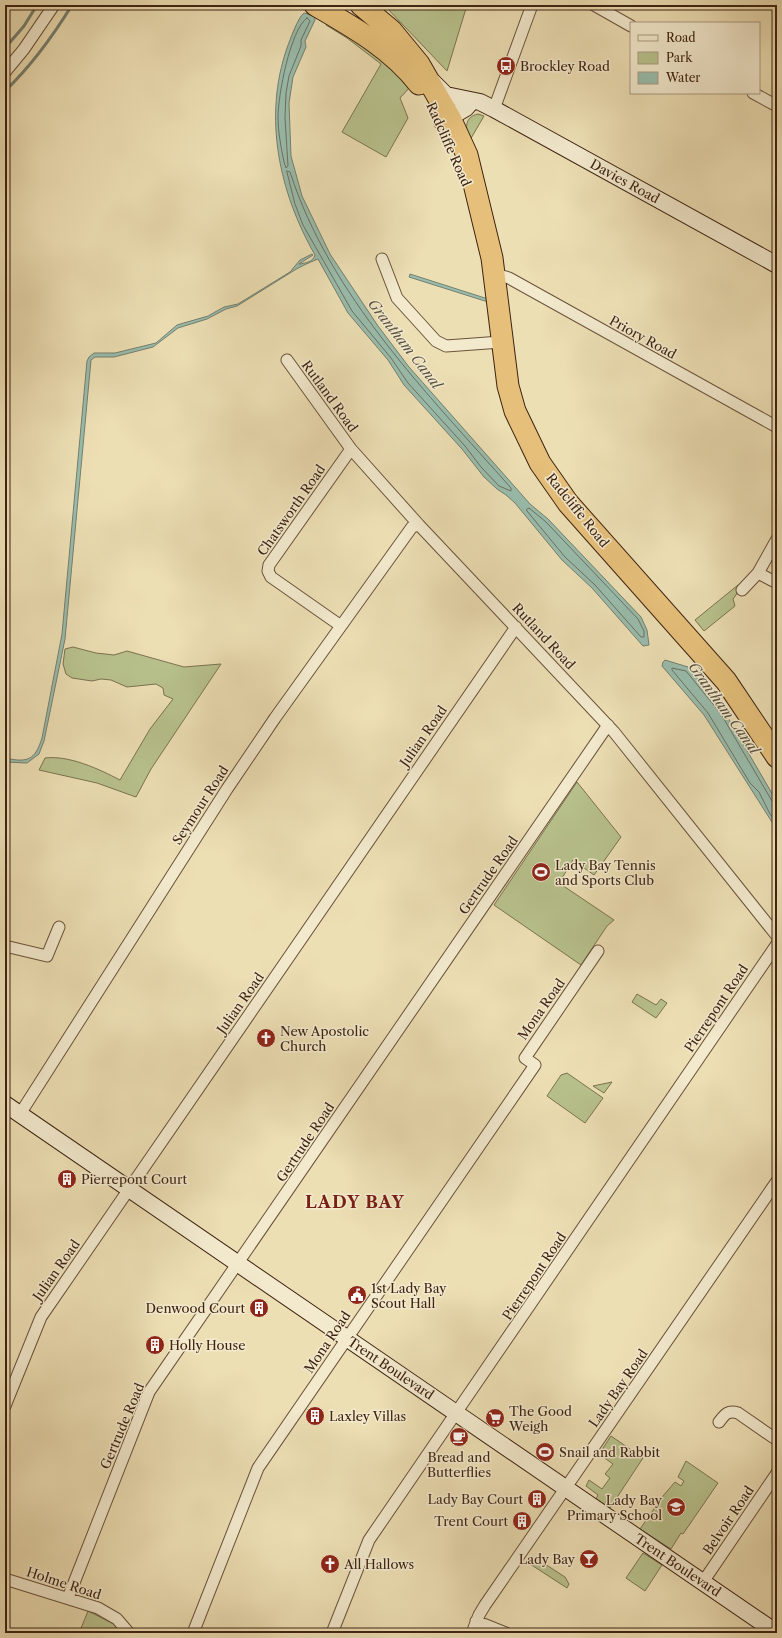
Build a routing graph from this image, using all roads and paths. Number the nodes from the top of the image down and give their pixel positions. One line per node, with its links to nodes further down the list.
1 (54, 5): 7 (street)
2 (315, 5): 13 (highway, Radcliffe Road)
3 (532, 5): 12 (street)
4 (594, 5): 6 (street)
5 (365, 8): 8 (highway, Radcliffe Road)
6 (630, 25)
7 (5, 72)
8 (426, 76): 10 (street, Davies Road); 13 (highway, Radcliffe Road)
9 (755, 94): 11 (street)
10 (472, 100): 12 (street, Davies Road); 13 (street)
11 (777, 106)
12 (494, 109): 15 (street, Davies Road)
13 (446, 120): 16 (highway, Radcliffe Road)
14 (382, 259): 17 (street)
15 (777, 265)
16 (495, 274): 17 (highway, Radcliffe Road); 19 (street, Priory Road)
17 (501, 342): 29 (highway, Radcliffe Road)
18 (287, 360): 20 (street, Rutland Road)
19 (777, 428)
20 (351, 449): 21 (street, Rutland Road); 26 (street, Chatsworth Road)
21 (419, 525): 26 (street, Seymour Road); 27 (street, Rutland Road)
22 (777, 539): 23 (street)
23 (758, 573): 24 (street); 25 (street)
24 (777, 583)
25 (742, 590)
26 (340, 626): 36 (street, Seymour Road)
27 (516, 627): 28 (street, Rutland Road); 38 (street, Julian Road)
28 (608, 725): 31 (street, Rutland Road); 39 (street, Gertrude Road)
29 (777, 756)
30 (59, 927): 33 (street)
31 (777, 936)
32 (777, 944): 42 (street, Pierrepont Road)
33 (5, 946)
34 (598, 951): 40 (street, Mona Road)
35 (5, 1104): 36 (street, Trent Boulevard)
36 (20, 1114): 38 (street, Trent Boulevard)
37 (777, 1181): 46 (street, Lady Bay Road)
38 (129, 1189): 39 (street, Trent Boulevard); 41 (street, Julian Road)
39 (238, 1264): 40 (street, Trent Boulevard); 49 (street, Gertrude Road)
40 (347, 1338): 42 (street, Trent Boulevard); 52 (street, Mona Road)
41 (5, 1406)
42 (456, 1413): 46 (street, Trent Boulevard); 53 (street, Pierrepont Road)
43 (719, 1422): 44 (street)
44 (777, 1440)
45 (777, 1473): 48 (street, Belvoir Road)
46 (566, 1488): 48 (street, Trent Boulevard); 50 (street, Lady Bay Road)
47 (5, 1579): 49 (street, Holme Road)
48 (703, 1582): 56 (street, Trent Boulevard)
49 (68, 1598): 51 (street, Holme Road)
50 (476, 1621): 54 (street, Lady Bay Road); 55 (street)
51 (130, 1633)
52 (193, 1633)
53 (332, 1633)
54 (472, 1633)
55 (506, 1633)
56 (777, 1633)

